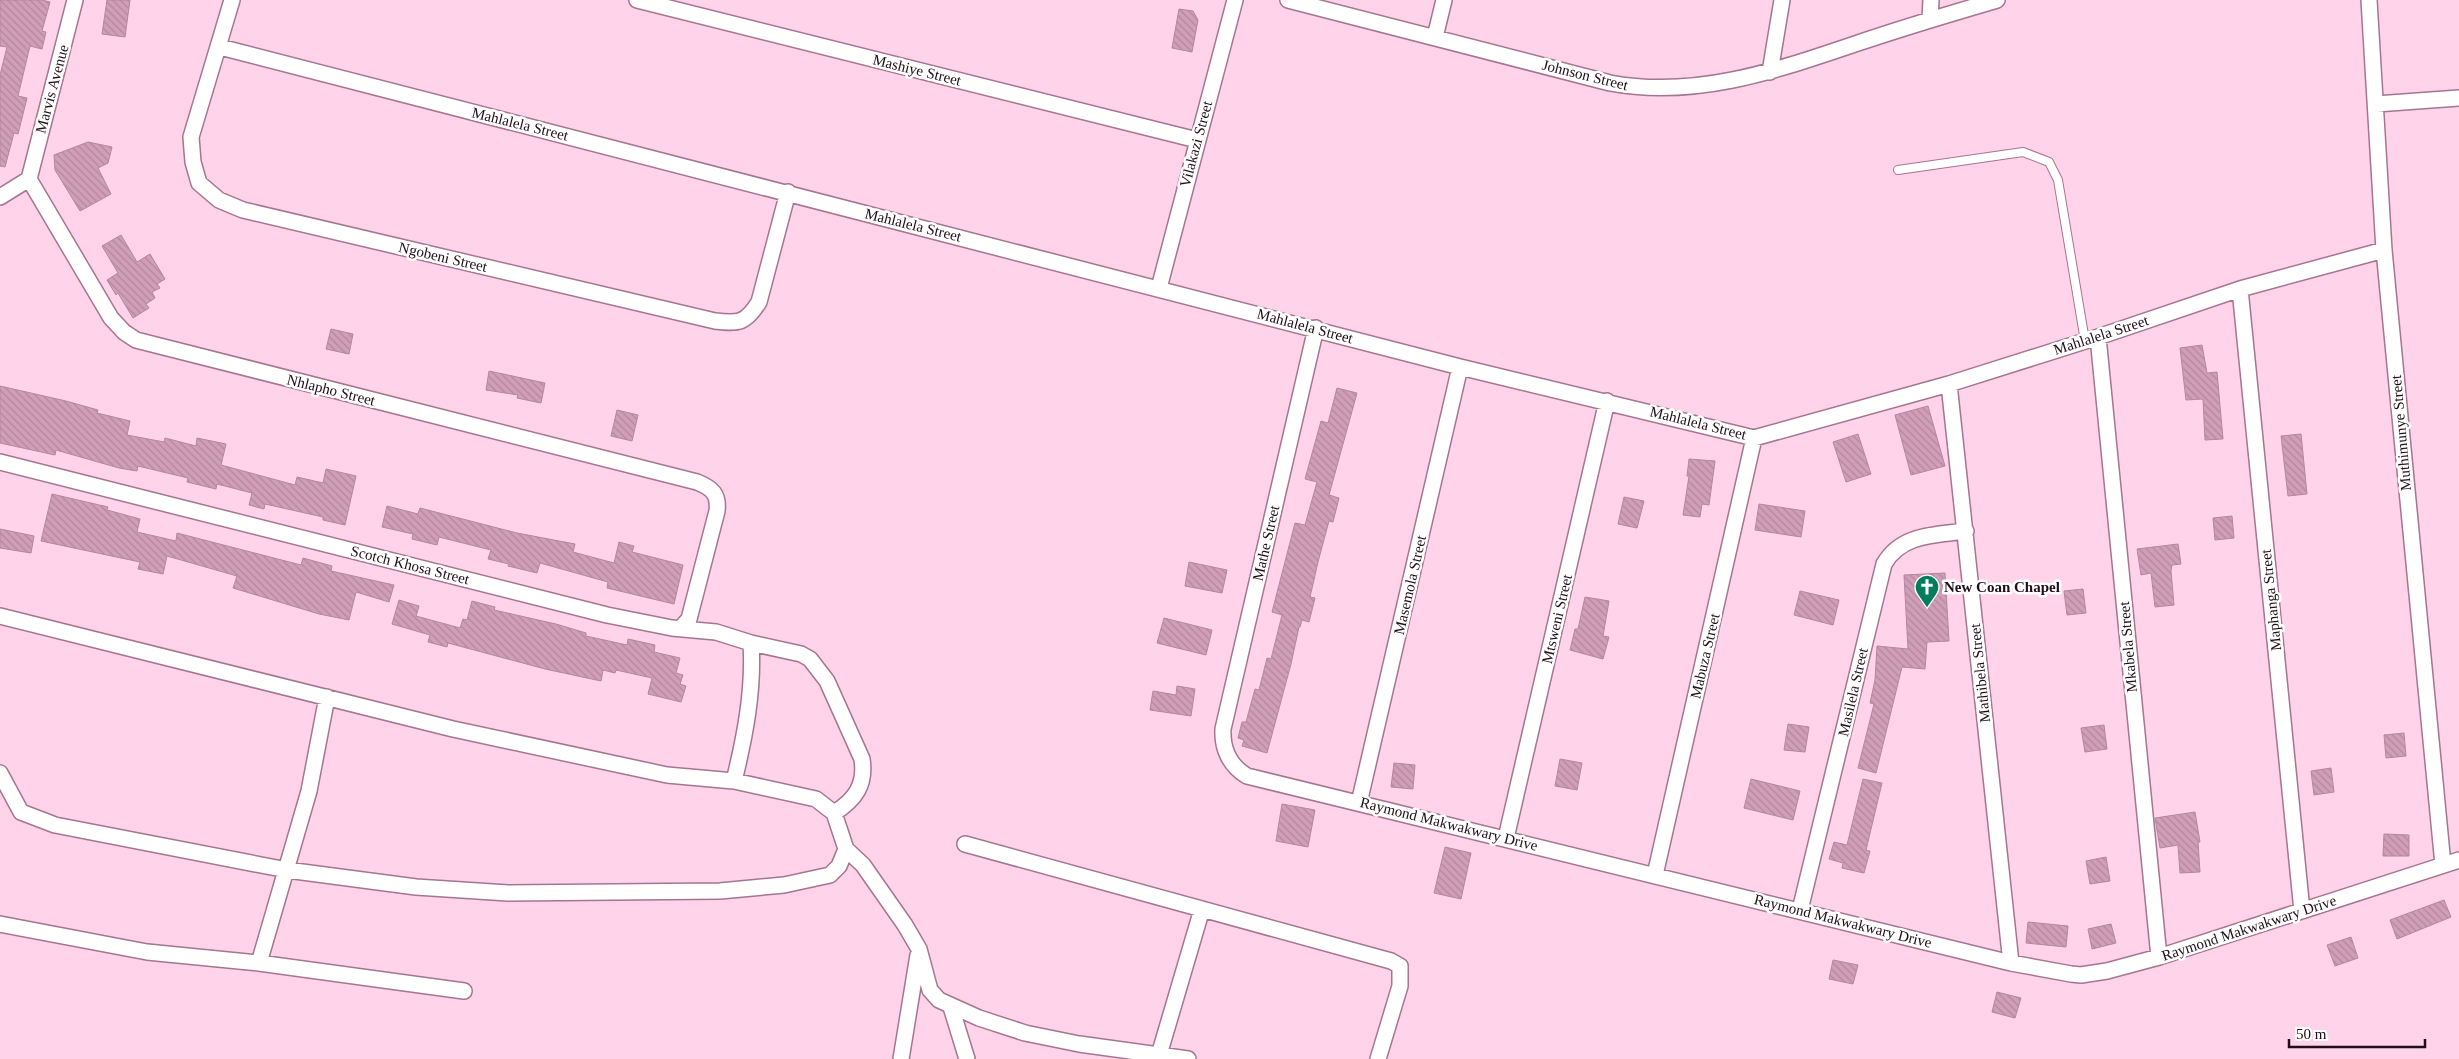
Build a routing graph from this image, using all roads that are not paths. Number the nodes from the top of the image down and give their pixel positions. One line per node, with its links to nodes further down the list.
1 (75, 0): 19 (street, Marvis Avenue)
2 (232, 0): 13 (street, Ngobeni Street)
3 (637, 0): 17 (street, Mashiye Street)
4 (1235, 0): 17 (street, Vilakazi Street)
5 (1288, 0): 12 (street, Johnson Street)
6 (1444, 0): 12 (street)
7 (1782, 0): 14 (street)
8 (1931, 0): 11 (street)
9 (1997, 0): 11 (street, Johnson Street)
10 (2368, 0): 16 (street, Muthimunye Street)
11 (1930, 19): 14 (street, Johnson Street)
12 (1435, 37): 14 (street, Johnson Street)
13 (220, 47): 20 (street, Mahlalela Street); 20 (street, Ngobeni Street)
14 (1770, 72)
15 (2459, 98): 16 (street)
16 (2376, 104): 22 (street, Muthimunye Street)
17 (1197, 140): 23 (street, Vilakazi Street)
18 (1898, 170): 26 (lane)
19 (29, 179): 21 (street); 34 (street, Nhlapho Street)
20 (788, 192): 23 (street, Mahlalela Street)
21 (0, 197)
22 (2384, 250): 24 (street, Mahlalela Street); 46 (street, Muthimunye Street)
23 (1159, 288): 25 (street, Mahlalela Street)
24 (2240, 289): 26 (street, Mahlalela Street); 51 (street, Maphanga Street)
25 (1316, 328): 27 (street, Mahlalela Street); 37 (street, Mathe Street)
26 (2092, 339): 28 (street, Mahlalela Street); 54 (street, Mkabela Street)
27 (1460, 367): 29 (street, Mahlalela Street); 40 (street, Masemola Street)
28 (1949, 384): 30 (street, Mahlalela Street); 32 (street, Mathibela Street)
29 (1607, 401): 30 (street, Mahlalela Street); 42 (street, Mtsweni Street)
30 (1754, 438): 48 (street, Mabuza Street)
31 (0, 462): 34 (street, Scotch Khosa Street)
32 (1966, 531): 50 (street, Masilela Street); 56 (street, Mathibela Street)
33 (0, 616): 36 (street)
34 (681, 628): 35 (street, Scotch Khosa Street)
35 (751, 643): 39 (street); 41 (street, Scotch Khosa Street)
36 (327, 697): 39 (street); 47 (street)
37 (1228, 757): 40 (street, Raymond Makwakwary Drive)
38 (0, 774): 47 (street)
39 (734, 781): 41 (street)
40 (1359, 803): 42 (street, Raymond Makwakwary Drive)
41 (834, 813): 44 (street)
42 (1506, 838): 48 (street, Raymond Makwakwary Drive)
43 (965, 844): 49 (street)
44 (846, 849): 47 (street); 53 (street)
45 (2459, 860): 46 (street, Raymond Makwakwary Drive)
46 (2442, 865): 51 (street, Raymond Makwakwary Drive)
47 (287, 870): 55 (street)
48 (1655, 874): 50 (street, Raymond Makwakwary Drive)
49 (1202, 909): 59 (street); 63 (street)
50 (1800, 910): 56 (street, Raymond Makwakwary Drive)
51 (2302, 911): 54 (street, Raymond Makwakwary Drive)
52 (0, 924): 55 (street)
53 (919, 949): 58 (street); 60 (street)
54 (2159, 957): 56 (street, Raymond Makwakwary Drive)
55 (259, 963): 57 (street)
56 (2011, 963)
57 (464, 991)
58 (951, 1007): 59 (street); 61 (street)
59 (1159, 1055): 62 (street)
60 (901, 1059)
61 (967, 1059)
62 (1188, 1059)
63 (1378, 1059)

